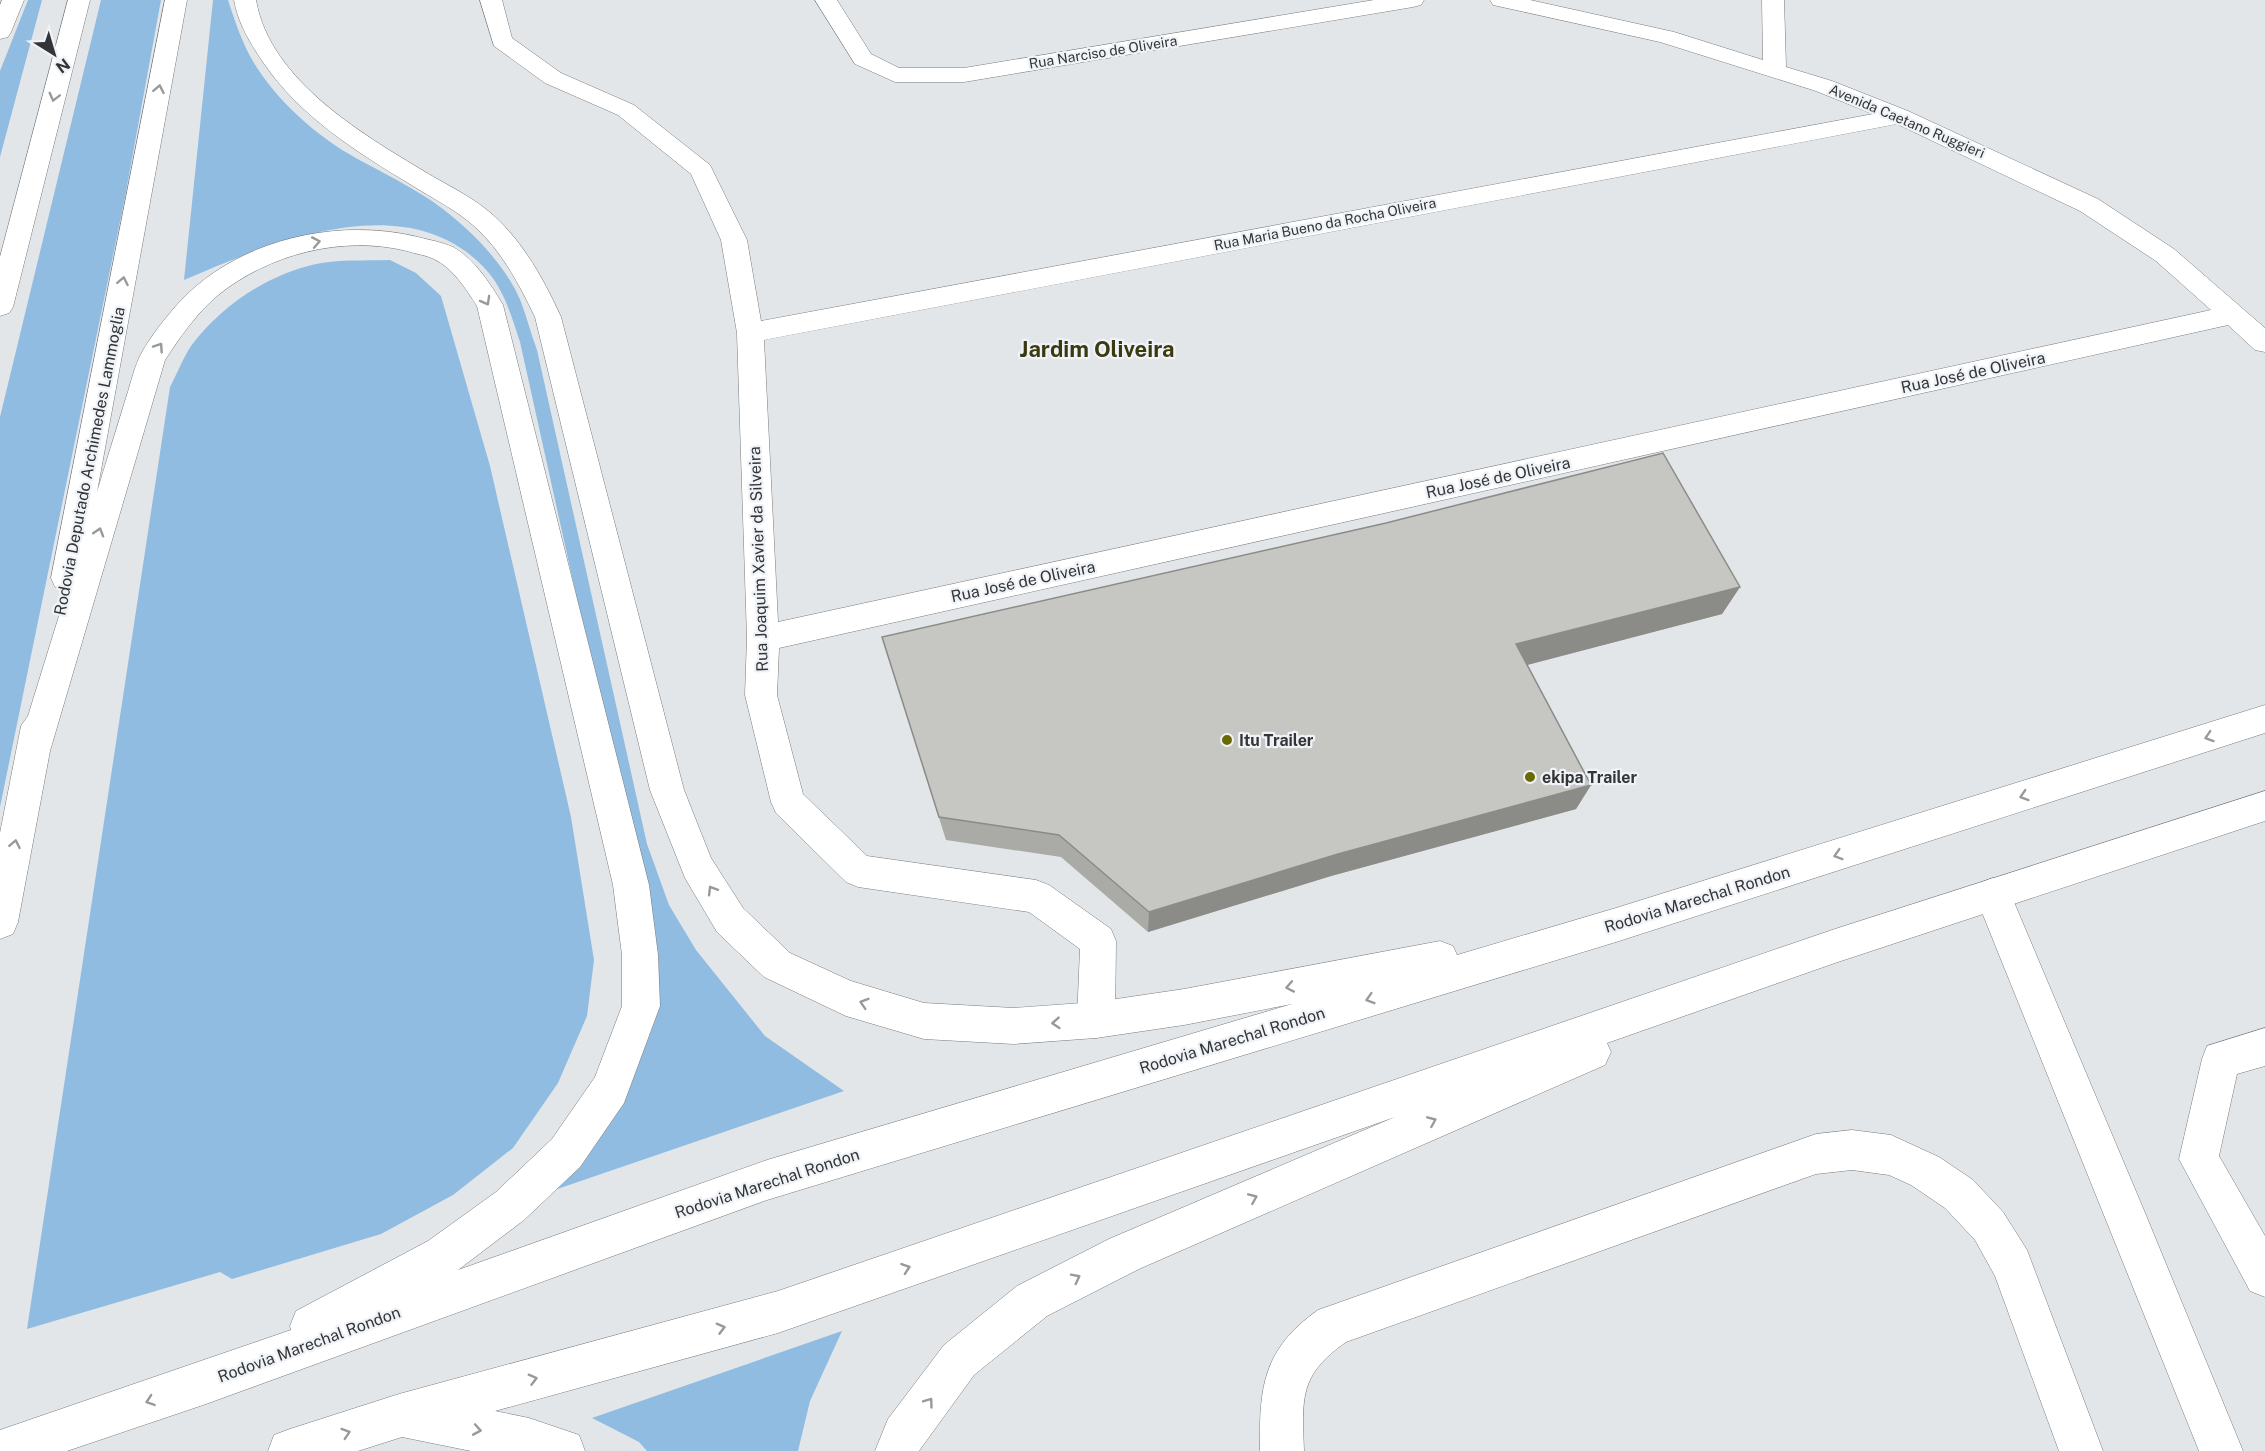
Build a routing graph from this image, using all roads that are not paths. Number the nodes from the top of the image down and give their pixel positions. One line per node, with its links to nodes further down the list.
1 (13, 0): 10 (main road)
2 (79, 0): 13 (main road, one-way to 13)
3 (176, 0): 19 (main road, Rodovia Deputado Archimedes Lammoglia, one-way to 3)
4 (245, 0): 25 (main road, one-way to 4)
5 (491, 0): 15 (main road, Rua Joaquim Xavier da Silveira)
6 (826, 0): 7 (main road, Rua Narciso de Oliveira)
7 (1413, 0)
8 (1501, 0): 11 (main road, Avenida Caetano Ruggieri)
9 (1773, 0): 11 (main road)
10 (0, 32)
11 (1775, 70): 12 (main road, Avenida Caetano Ruggieri)
12 (1900, 116): 14 (main road, Avenida Caetano Ruggieri); 15 (main road, Rua Maria Bueno da Rocha Oliveira)
13 (0, 307)
14 (2233, 315): 16 (main road, Avenida Caetano Ruggieri); 17 (main road, Rua José de Oliveira)
15 (750, 333): 17 (main road, Rua Joaquim Xavier da Silveira)
16 (2265, 343)
17 (763, 638): 25 (main road, Rua Joaquim Xavier da Silveira)
18 (2265, 719): 23 (main road, Rodovia Marechal Rondon, one-way to 23)
19 (34, 749): 22 (main road, Rodovia Deputado Archimedes Lammoglia, one-way to 19); 28 (main road, one-way to 28)
20 (2265, 806): 21 (main road)
21 (1993, 896): 24 (main road); 36 (main road)
22 (0, 922)
23 (1616, 925): 25 (main road, one-way to 25); 28 (main road, Rodovia Marechal Rondon, one-way to 28)
24 (1835, 946): 29 (main road, one-way to 24); 33 (main road, one-way to 24)
25 (1096, 1020)
26 (2265, 1047): 27 (main road)
27 (2265, 1276)
28 (206, 1382): 30 (main road, one-way to 30)
29 (399, 1416): 31 (main road, one-way to 29); 32 (main road, one-way to 32)
30 (2, 1451)
31 (290, 1451)
32 (563, 1451)
33 (897, 1451)
34 (1282, 1451): 35 (main road)
35 (2081, 1451)
36 (2221, 1451)

